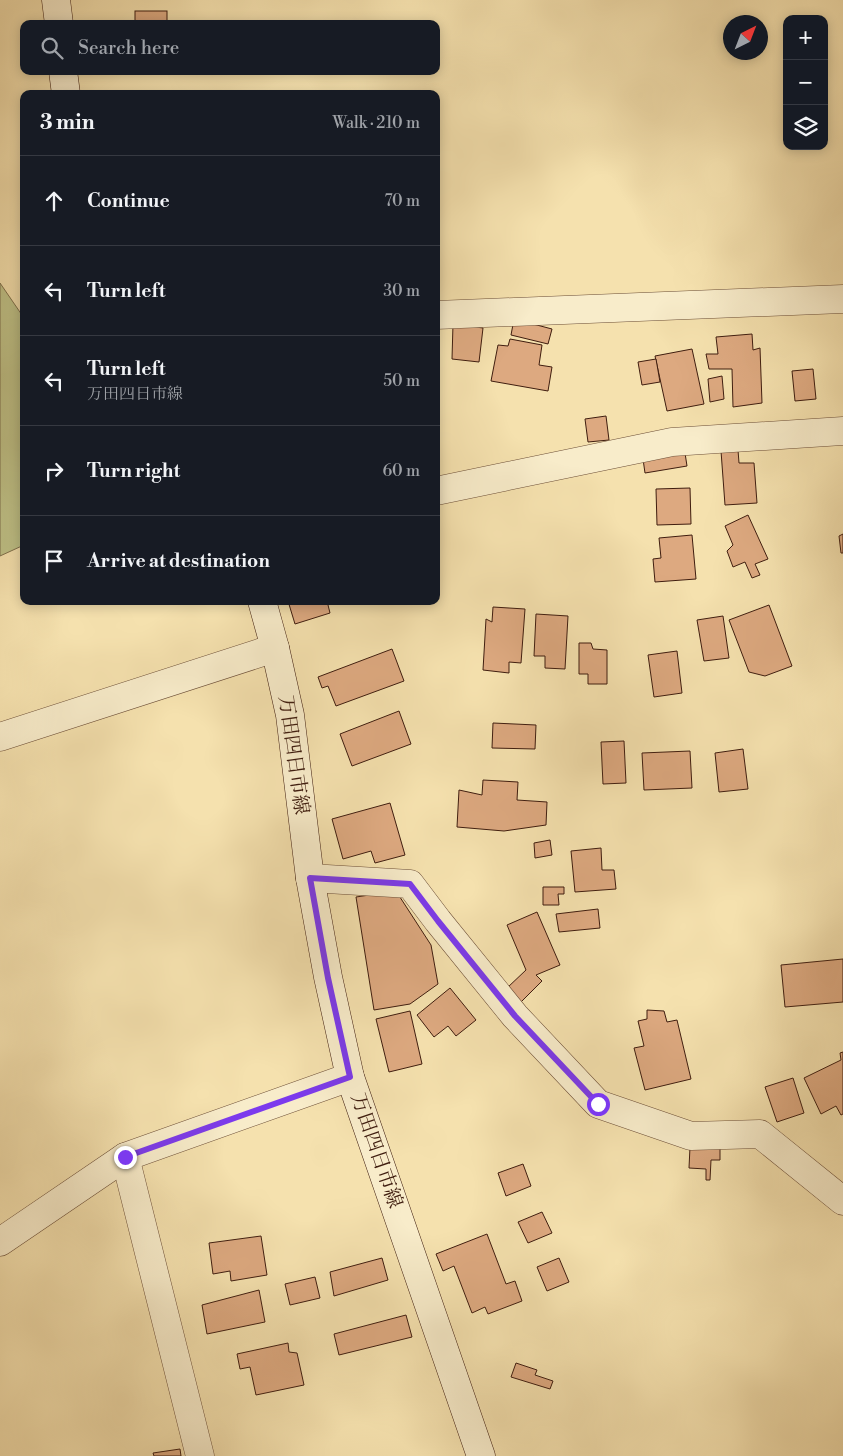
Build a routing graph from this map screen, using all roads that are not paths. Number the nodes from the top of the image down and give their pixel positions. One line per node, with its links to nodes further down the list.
1 (56, 0): 2 (street)
2 (58, 20)
3 (64, 75): 4 (street)
4 (65, 90)
5 (843, 299): 6 (street)
6 (440, 315)
7 (843, 431): 8 (street)
8 (440, 490)
9 (263, 605): 10 (street, 万田四日市線)
10 (275, 648): 11 (street); 12 (street, 万田四日市線)
11 (0, 737)
12 (310, 878): 13 (street, 万田四日市線); 15 (street)
13 (350, 1077): 14 (street); 18 (street, 万田四日市線)
14 (125, 1157): 16 (street); 17 (street)
15 (843, 1201)
16 (0, 1242)
17 (200, 1456)
18 (481, 1456)

